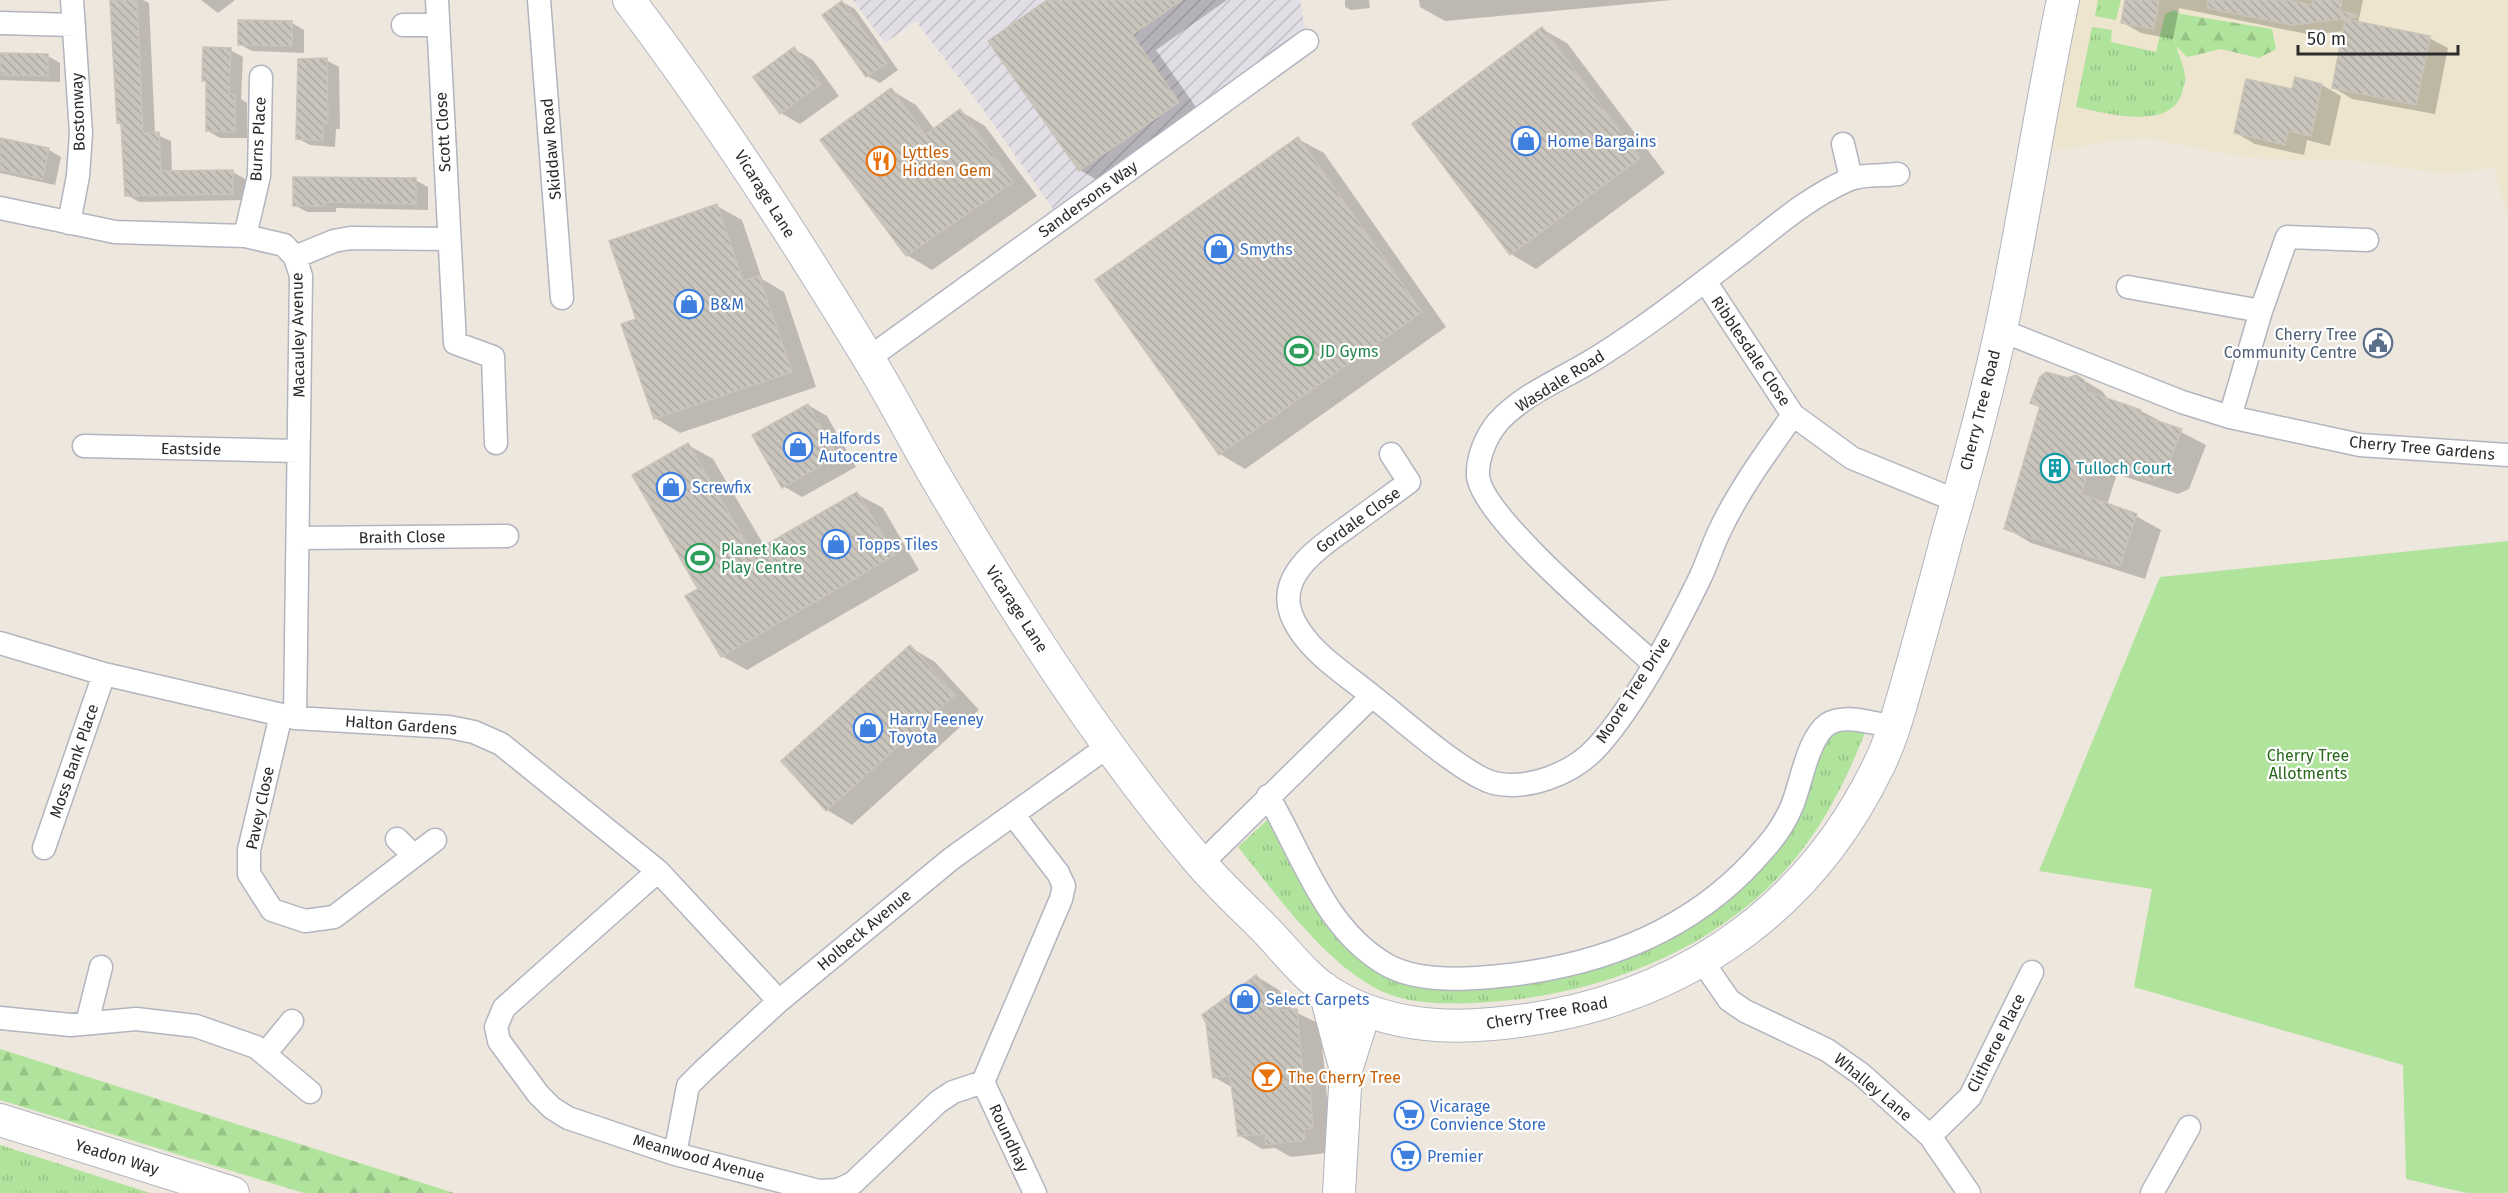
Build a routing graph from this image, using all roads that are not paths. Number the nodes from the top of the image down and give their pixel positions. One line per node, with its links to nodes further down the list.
1 (72, 0): 8 (street, Bostonway)
2 (437, 0): 10 (street, Scott Close)
3 (539, 0): 25 (street, Skiddaw Road)
4 (629, 0): 28 (street, Vicarage Lane)
5 (2043, 0): 13 (street, Cherry Tree Road)
6 (2063, 0): 13 (street, Cherry Tree Road)
7 (0, 23): 8 (street)
8 (74, 25): 18 (street, Bostonway)
9 (403, 25): 10 (street)
10 (438, 25): 20 (street, Scott Close)
11 (1307, 41): 28 (street, Sandersons Way)
12 (261, 77): 19 (street, Burns Place)
13 (2045, 88): 27 (street, Cherry Tree Road)
14 (1843, 144): 16 (street)
15 (1898, 174): 16 (street, Wasdale Road)
16 (1851, 178): 23 (street, Wasdale Road)
17 (0, 207): 18 (street, Macauley Avenue)
18 (69, 223): 19 (street, Macauley Avenue)
19 (245, 236): 22 (street, Macauley Avenue)
20 (448, 239): 22 (street); 31 (street, Scott Close)
21 (2367, 240): 26 (street)
22 (295, 257): 33 (street, Macauley Avenue)
23 (1704, 281): 29 (street, Ribblesdale Close); 40 (street, Wasdale Road)
24 (2128, 287): 26 (street)
25 (562, 298)
26 (2261, 311): 30 (street)
27 (2000, 330): 30 (street, Cherry Tree Gardens); 36 (street, Cherry Tree Road)
28 (869, 358): 45 (street, Vicarage Lane)
29 (1793, 415): 36 (street, Ribblesdale Close); 40 (street, Moore Tree Drive)
30 (2230, 417): 35 (street, Cherry Tree Gardens)
31 (496, 443)
32 (84, 446): 33 (street, Eastside)
33 (298, 451): 38 (street, Macauley Avenue)
34 (1391, 454): 42 (street, Gordale Close)
35 (2508, 455)
36 (1958, 501): 44 (street, Cherry Tree Road)
37 (507, 536): 38 (street, Braith Close)
38 (298, 538): 43 (street, Macauley Avenue)
39 (0, 643): 41 (street, Halton Gardens)
40 (1653, 663): 42 (street, Moore Tree Drive)
41 (104, 674): 43 (street, Halton Gardens); 50 (street, Moss Bank Place)
42 (1372, 696): 46 (street)
43 (288, 717): 51 (street, Pavey Close); 53 (street, Halton Gardens)
44 (1894, 727): 46 (street); 54 (street, Cherry Tree Road)
45 (1107, 747): 47 (street, Holbeck Avenue); 52 (street, Vicarage Lane)
46 (1268, 796): 52 (street)
47 (1014, 816): 58 (street, Holbeck Avenue); 66 (street)
48 (397, 839): 51 (street)
49 (435, 840): 51 (street, Pavey Close)
50 (45, 848)
51 (414, 856)
52 (1201, 864): 57 (street, Vicarage Lane)
53 (658, 871): 58 (street, Halton Gardens); 71 (street, Meanwood Avenue)
54 (1702, 961): 63 (street, Cherry Tree Road); 70 (street, Whalley Lane)
55 (101, 967): 62 (street)
56 (2032, 972): 70 (street, Clitheroe Place)
57 (1324, 988): 59 (street, Vicarage Lane); 65 (street)
58 (779, 1001): 71 (street, Holbeck Avenue)
59 (1365, 1010): 63 (street, Cherry Tree Road); 65 (street)
60 (0, 1018): 62 (street)
61 (292, 1021): 64 (street)
62 (87, 1023): 64 (street)
63 (1424, 1025): 65 (street)
64 (265, 1054): 67 (street)
65 (1346, 1070): 74 (street)
66 (983, 1082): 71 (street, Meanwood Avenue); 73 (street, Roundhay)
67 (310, 1092)
68 (0, 1120): 72 (street, Yeadon Way)
69 (2189, 1127): 76 (street)
70 (1930, 1136): 75 (street, Whalley Lane)
71 (675, 1154)
72 (233, 1193)
73 (1035, 1193)
74 (1339, 1193)
75 (1969, 1193)
76 (2152, 1193)

